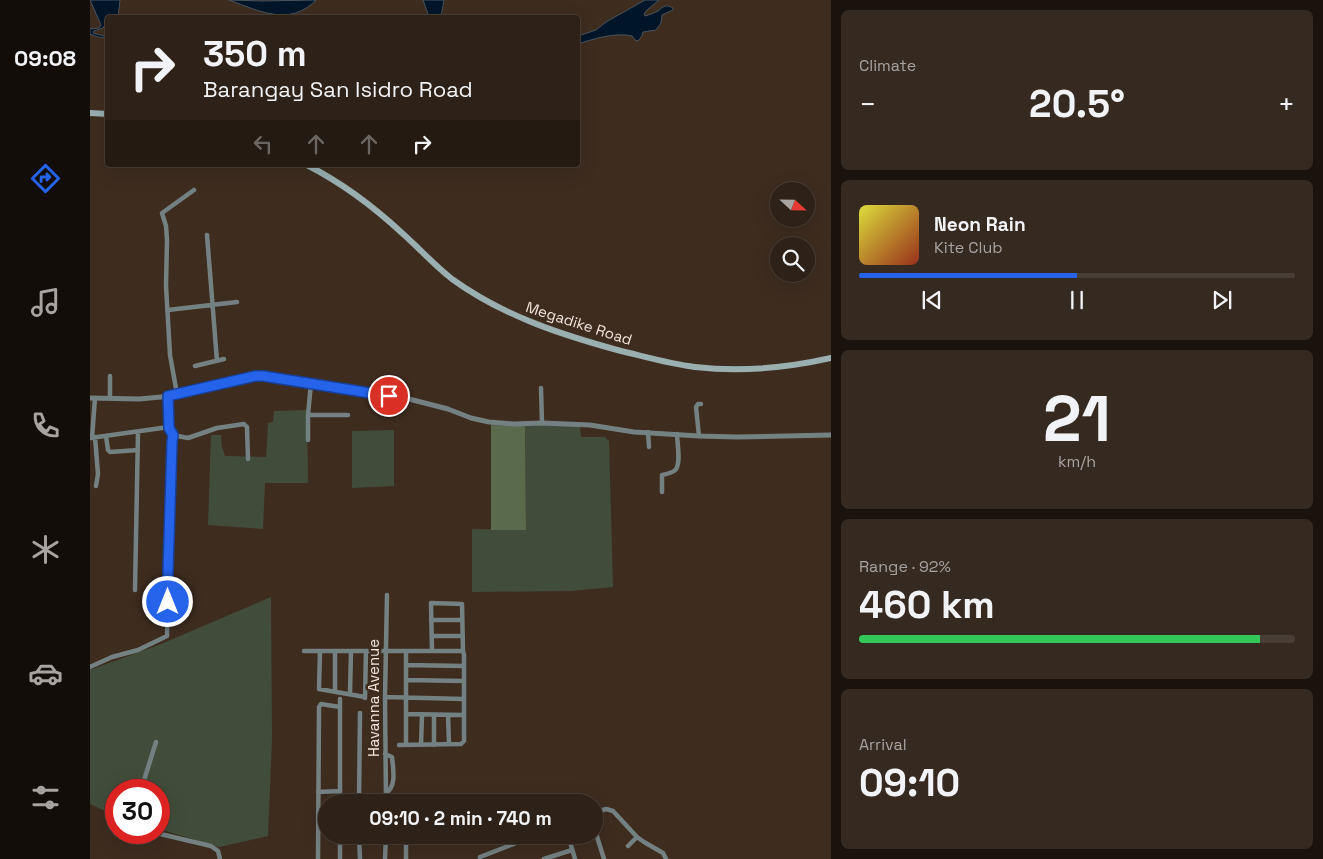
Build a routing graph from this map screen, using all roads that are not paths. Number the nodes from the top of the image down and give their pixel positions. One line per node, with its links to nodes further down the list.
1 (90, 113): 2 (main road)
2 (105, 114)
3 (311, 167): 9 (main road, Megadike Road)
4 (194, 190): 8 (street)
5 (208, 235): 7 (street)
6 (237, 302): 7 (street)
7 (213, 304): 8 (street); 11 (street)
8 (168, 310): 16 (street)
9 (830, 358)
10 (224, 359): 11 (street)
11 (217, 362): 12 (street)
12 (195, 366)
13 (110, 376): 19 (street)
14 (311, 383): 16 (street); 21 (street); 23 (street)
15 (541, 388): 23 (street)
16 (177, 394): 17 (street)
17 (168, 396): 19 (street); 24 (street)
18 (92, 398): 19 (street); 32 (street)
19 (110, 398)
20 (701, 404): 31 (street)
21 (308, 415): 22 (street); 33 (street)
22 (348, 415)
23 (542, 424): 26 (street)
24 (169, 428): 25 (street); 28 (street)
25 (138, 432): 30 (street); 35 (street)
26 (648, 432): 27 (street); 34 (street)
27 (677, 434): 31 (street); 38 (street)
28 (173, 435): 36 (street); 56 (street)
29 (830, 435): 31 (street)
30 (106, 436): 32 (street); 35 (street)
31 (699, 436)
32 (92, 438): 37 (street)
33 (308, 440)
34 (648, 447)
35 (138, 450): 39 (street)
36 (248, 459)
37 (96, 486)
38 (662, 492)
39 (135, 590)
40 (387, 595): 45 (street, Havanna Avenue)
41 (431, 620): 42 (street); 42 (street); 43 (street)
42 (462, 620): 44 (street)
43 (432, 636): 44 (street); 52 (street)
44 (462, 636): 53 (street)
45 (386, 650): 50 (street); 51 (street); 61 (street, Havanna Avenue)
46 (304, 651): 47 (street)
47 (320, 651): 48 (street); 59 (street)
48 (335, 651): 49 (street); 59 (street)
49 (351, 651): 50 (street); 60 (street)
50 (366, 651): 60 (street)
51 (406, 651): 52 (street); 54 (street)
52 (432, 651): 53 (street)
53 (463, 651): 55 (street)
54 (406, 665): 55 (street); 57 (street)
55 (464, 666): 58 (street)
56 (90, 667)
57 (406, 680): 58 (street); 62 (street)
58 (464, 682): 64 (street)
59 (335, 691): 60 (street)
60 (350, 694)
61 (385, 697): 62 (street); 82 (street, Havanna Avenue)
62 (406, 698): 64 (street); 67 (street)
63 (340, 699): 65 (street)
64 (464, 699): 71 (street)
65 (340, 707): 79 (street); 80 (street)
66 (360, 713): 81 (street)
67 (406, 714): 68 (street); 75 (street)
68 (422, 715): 69 (street); 76 (street)
69 (434, 715): 70 (street); 77 (street)
70 (448, 715): 71 (street); 73 (street)
71 (464, 715): 73 (street)
72 (156, 742): 78 (street)
73 (449, 744): 77 (street)
74 (399, 745): 75 (street)
75 (406, 745): 76 (street)
76 (421, 745): 77 (street)
77 (434, 745)
78 (144, 779)
79 (318, 792): 80 (street); 96 (street)
80 (340, 792)
81 (359, 794)
82 (386, 794)
83 (603, 810): 85 (street)
84 (170, 836): 95 (street)
85 (636, 837): 93 (street); 105 (street)
86 (340, 844): 97 (street)
87 (359, 844): 98 (street)
88 (386, 844): 99 (street)
89 (406, 844): 100 (street)
90 (514, 844): 101 (street)
91 (570, 844): 94 (street)
92 (599, 844): 104 (street)
93 (628, 846)
94 (572, 850): 102 (street); 103 (street)
95 (220, 859)
96 (318, 859)
97 (340, 859)
98 (360, 859)
99 (385, 859)
100 (406, 859)
101 (480, 859)
102 (544, 859)
103 (575, 859)
104 (604, 859)
105 (666, 859)

